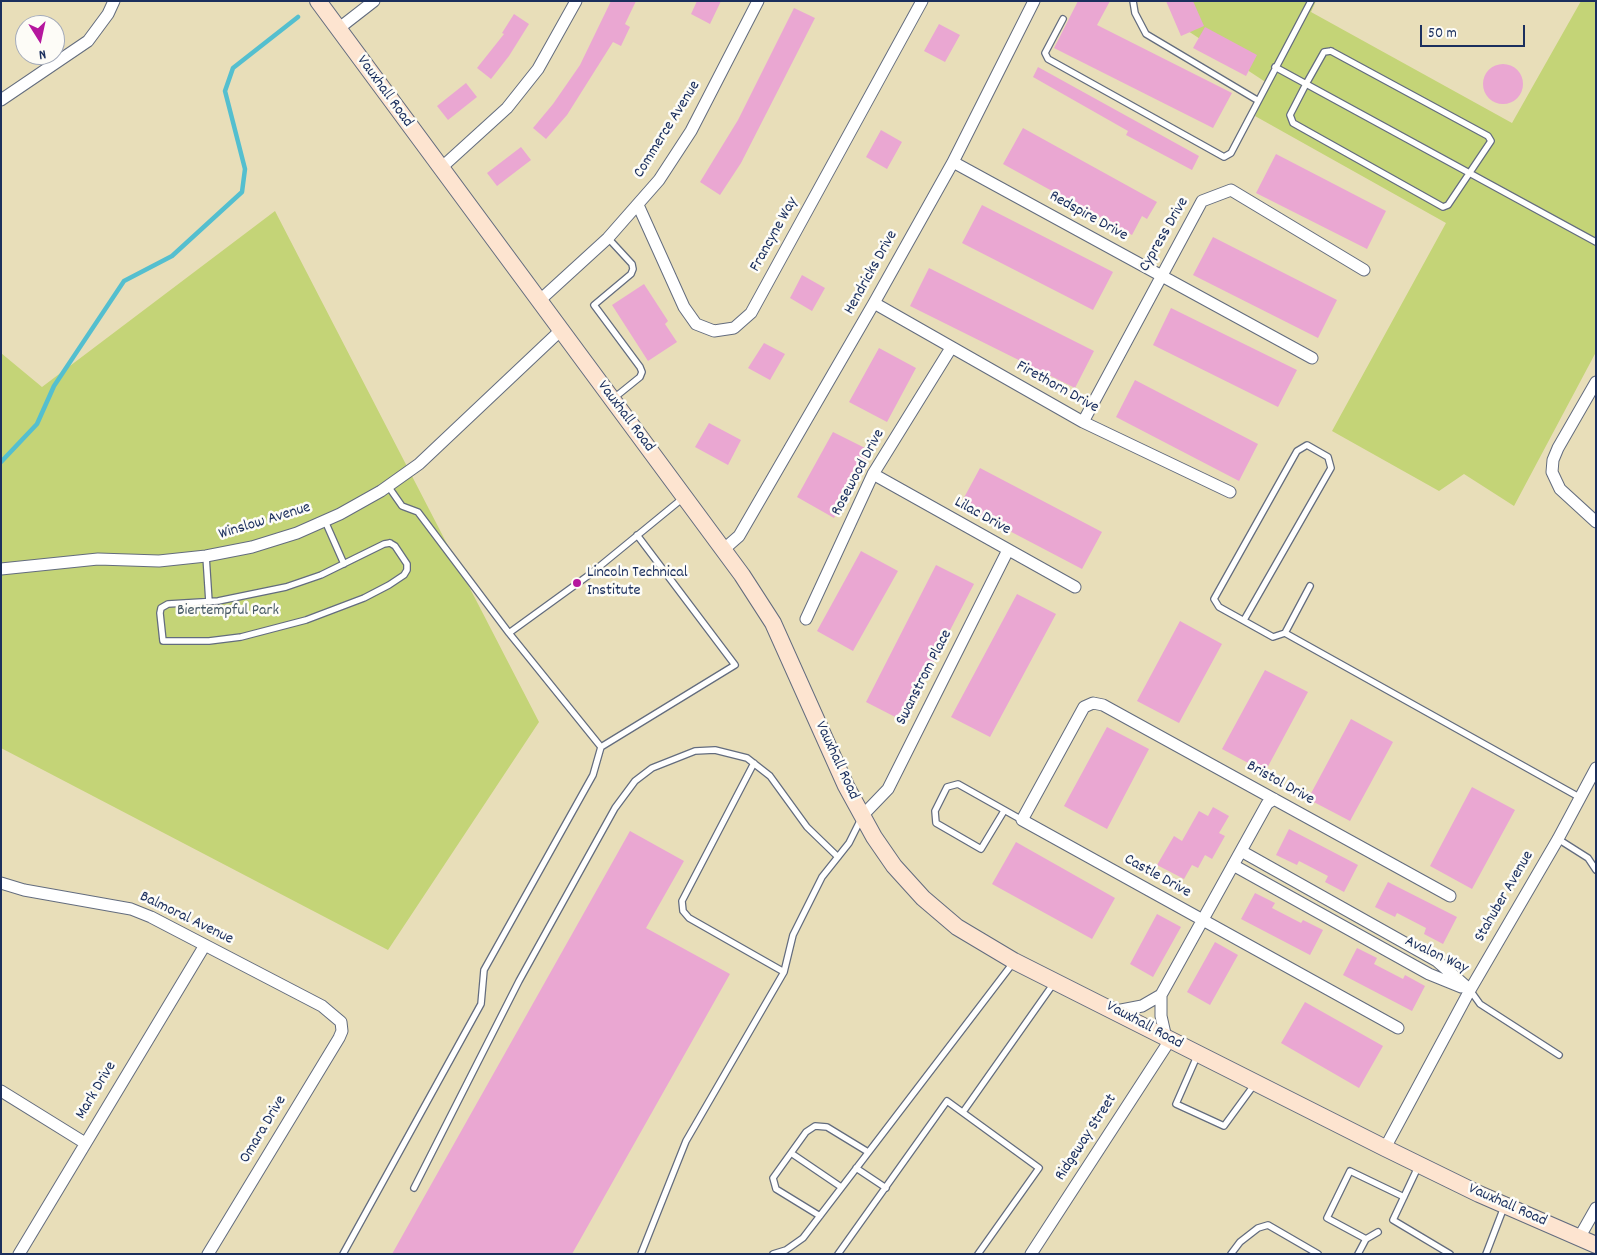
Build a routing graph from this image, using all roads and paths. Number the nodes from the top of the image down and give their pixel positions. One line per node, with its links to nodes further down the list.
1 (114, 1): 14 (street)
2 (318, 1): 11 (street, Vauxhall Road)
3 (374, 1): 11 (street)
4 (576, 1): 17 (street)
5 (758, 1): 19 (street, Commerce Avenue)
6 (922, 1): 19 (street, Francyne Way)
7 (1034, 1): 16 (street, Hendricks Drive)
8 (1133, 1): 15 (lane)
9 (1311, 1): 12 (lane)
10 (1063, 19): 15 (lane)
11 (338, 29): 17 (street, Vauxhall Road)
12 (1276, 67): 13 (lane); 15 (lane)
13 (1306, 84): 18 (lane); 18 (lane); 18 (lane)
14 (1, 100)
15 (1257, 100)
16 (953, 162): 23 (street, Redspire Drive); 25 (street, Hendricks Drive)
17 (441, 168): 24 (street, Vauxhall Road)
18 (1470, 174): 21 (lane)
19 (638, 204): 20 (street, Commerce Avenue)
20 (608, 238): 24 (street, Commerce Avenue); 30 (lane)
21 (1596, 242)
22 (1364, 270): 23 (street, Cypress Drive)
23 (1160, 275): 28 (street, Redspire Drive); 31 (street, Cypress Drive)
24 (539, 301): 26 (street, Vauxhall Road)
25 (874, 304): 27 (street, Firethorn Drive); 39 (street, Hendricks Drive)
26 (560, 330): 30 (street, Vauxhall Road); 33 (street, Winslow Avenue)
27 (951, 348): 31 (street, Firethorn Drive); 32 (street, Rosewood Drive)
28 (1312, 358)
29 (1596, 382): 37 (street)
30 (612, 400): 35 (street, Vauxhall Road)
31 (1083, 422): 34 (street, Firethorn Drive)
32 (874, 474): 40 (street, Lilac Drive); 47 (street, Rosewood Drive)
33 (388, 486): 36 (street, Winslow Avenue); 49 (lane)
34 (1230, 492)
35 (684, 497): 38 (lane); 39 (street, Vauxhall Road)
36 (324, 521): 41 (street, Winslow Avenue); 42 (lane)
37 (1596, 522)
38 (637, 535): 49 (lane); 51 (lane)
39 (723, 550): 57 (street, Vauxhall Road)
40 (1008, 550): 45 (street, Lilac Drive); 57 (street, Swanstrom Place)
41 (206, 556): 43 (street, Winslow Avenue); 46 (lane)
42 (344, 564): 46 (lane); 46 (lane)
43 (1, 569)
44 (1310, 586): 50 (lane)
45 (1075, 587)
46 (209, 602)
47 (806, 619)
48 (1244, 620): 48 (lane); 50 (lane)
49 (510, 633): 51 (lane)
50 (1285, 633): 54 (lane)
51 (601, 747): 103 (lane)
52 (754, 763): 61 (lane); 69 (lane); 89 (lane)
53 (1596, 768): 54 (street, Stahuber Avenue)
54 (1579, 797): 59 (street, Stahuber Avenue)
55 (1274, 799): 58 (street, Bristol Drive); 60 (street); 65 (street, Bristol Drive)
56 (1004, 810): 56 (lane); 58 (lane)
57 (863, 815): 61 (lane); 68 (street, Vauxhall Road)
58 (1022, 820): 66 (street, Castle Drive)
59 (1558, 839): 63 (lane); 71 (street, Stahuber Avenue)
60 (1240, 851): 62 (street); 71 (street, Avalon Way)
61 (838, 857): 69 (lane)
62 (1233, 865): 66 (street); 71 (street, Avalon Way)
63 (1596, 870)
64 (1, 883): 67 (street, Balmoral Avenue)
65 (1450, 896)
66 (1202, 921): 72 (street); 75 (street, Castle Drive)
67 (204, 945): 74 (street, Balmoral Avenue); 82 (street, Mark Drive)
68 (1014, 961): 70 (street, Vauxhall Road); 84 (lane)
69 (784, 972): 104 (lane)
70 (1055, 981): 73 (street, Vauxhall Road); 81 (lane)
71 (1470, 990): 78 (lane); 83 (street, Stahuber Avenue)
72 (1161, 995): 73 (street); 76 (street)
73 (1116, 1011): 76 (street, Vauxhall Road)
74 (341, 1022): 102 (street, Omara Drive)
75 (1398, 1028)
76 (1168, 1039): 77 (street, Vauxhall Road); 108 (street, Ridgeway Street)
77 (1198, 1054): 79 (street, Vauxhall Road); 79 (lane)
78 (1560, 1055)
79 (1256, 1083): 83 (street, Vauxhall Road)
80 (1, 1090): 82 (street)
81 (963, 1112): 90 (lane); 107 (lane)
82 (85, 1142): 101 (street, Mark Drive)
83 (1385, 1148): 86 (street, Vauxhall Road)
84 (868, 1152): 85 (lane); 87 (lane)
85 (791, 1153): 88 (lane); 94 (lane)
86 (1419, 1165): 91 (lane); 92 (street, Vauxhall Road)
87 (856, 1168): 88 (lane); 90 (lane)
88 (841, 1187): 94 (lane)
89 (414, 1188)
90 (886, 1188): 106 (lane)
91 (1404, 1197): 95 (lane); 99 (lane)
92 (1505, 1205): 98 (street, Vauxhall Road); 113 (lane)
93 (1596, 1208): 98 (street)
94 (820, 1216): 105 (lane)
95 (1394, 1220): 96 (lane); 112 (lane)
96 (1386, 1224)
97 (1378, 1232): 99 (lane)
98 (1579, 1238): 100 (street, Vauxhall Road)
99 (1366, 1239): 111 (lane)
100 (1596, 1245)
101 (19, 1254)
102 (208, 1254)
103 (342, 1254)
104 (641, 1254)
105 (773, 1254)
106 (838, 1254)
107 (978, 1254)
108 (1031, 1254)
109 (1231, 1254): 110 (lane)
110 (1318, 1254)
111 (1358, 1254)
112 (1450, 1254)
113 (1486, 1254)

